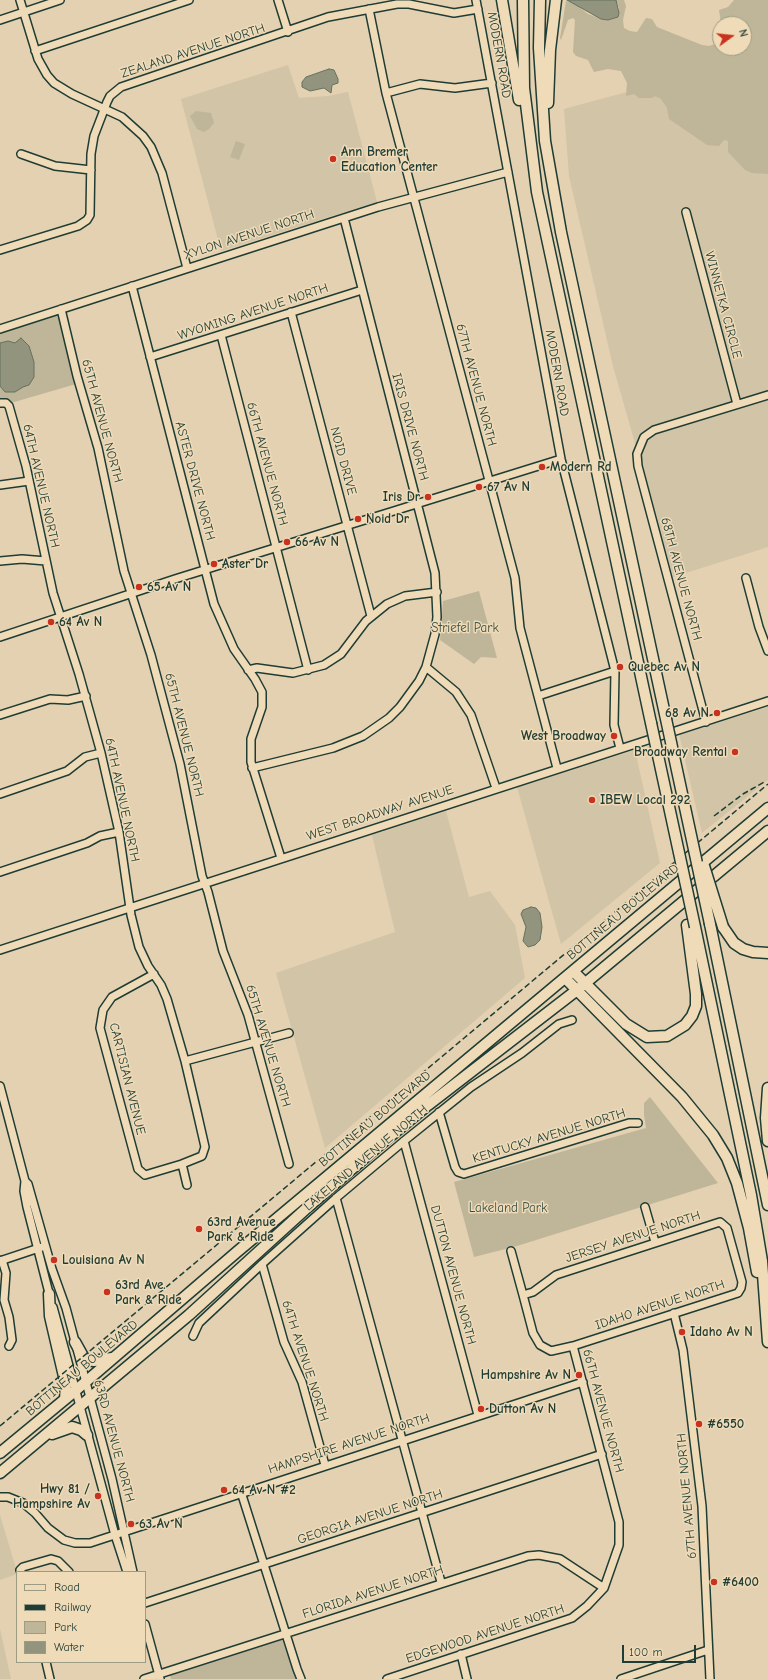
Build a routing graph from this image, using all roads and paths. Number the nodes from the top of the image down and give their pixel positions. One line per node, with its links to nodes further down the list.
1 (20, 0): 12 (street)
2 (60, 0): 12 (street)
3 (189, 0): 15 (street)
4 (278, 0): 14 (street)
5 (476, 0): 11 (street, MODERN ROAD)
6 (502, 0): 24 (highway)
7 (523, 0): 24 (highway)
8 (540, 0): 19 (highway)
9 (556, 0): 19 (highway)
10 (369, 9): 11 (street, ZEALAND AVENUE NORTH); 14 (street, ZEALAND AVENUE NORTH); 17 (street, 67TH AVENUE NORTH)
11 (478, 9): 16 (street, MODERN ROAD)
12 (23, 12): 13 (street); 15 (street)
13 (0, 20)
14 (288, 32): 18 (street, ZEALAND AVENUE NORTH)
15 (35, 50): 18 (street)
16 (492, 82): 17 (street); 22 (street, MODERN ROAD)
17 (386, 93): 23 (street, 67TH AVENUE NORTH)
18 (104, 108): 21 (street, ZEALAND AVENUE NORTH); 28 (street)
19 (546, 141): 67 (highway, bridge)
20 (21, 154): 21 (street)
21 (91, 170): 27 (street, ZEALAND AVENUE NORTH)
22 (508, 172): 23 (street, XYLON AVENUE NORTH); 39 (street, MODERN ROAD)
23 (414, 197): 26 (street, XYLON AVENUE NORTH); 41 (street, 67TH AVENUE NORTH)
24 (540, 210): 80 (highway, bridge)
25 (686, 212): 38 (street, WINNETKA CIRCLE)
26 (344, 218): 28 (street, XYLON AVENUE NORTH); 30 (street, IRIS DRIVE NORTH)
27 (0, 250)
28 (187, 268): 29 (street, XYLON AVENUE NORTH)
29 (132, 286): 31 (street, XYLON AVENUE NORTH); 35 (street, ASTER DRIVE NORTH)
30 (362, 290): 32 (street, WYOMING AVENUE NORTH); 43 (street, IRIS DRIVE NORTH)
31 (61, 309): 33 (street, XYLON AVENUE NORTH); 51 (street, 65TH AVENUE NORTH)
32 (291, 312): 34 (street, WYOMING AVENUE NORTH); 44 (street, NOID DRIVE)
33 (0, 329)
34 (221, 334): 35 (street, WYOMING AVENUE NORTH); 45 (street, 66TH AVENUE NORTH)
35 (150, 357): 48 (street, ASTER DRIVE NORTH)
36 (768, 395): 38 (street)
37 (3, 403): 40 (street, 64TH AVENUE NORTH)
38 (737, 404): 64 (street, 68TH AVENUE NORTH)
39 (561, 459): 41 (street); 59 (street, MODERN ROAD)
40 (29, 481): 42 (street); 47 (street, 64TH AVENUE NORTH)
41 (489, 481): 43 (street); 61 (street, 67TH AVENUE NORTH)
42 (0, 485)
43 (418, 503): 44 (street); 50 (street, IRIS DRIVE NORTH)
44 (347, 525): 45 (street); 52 (street, NOID DRIVE)
45 (276, 547): 48 (street); 58 (street, 66TH AVENUE NORTH)
46 (0, 561): 47 (street)
47 (46, 561): 53 (street, 64TH AVENUE NORTH)
48 (205, 569): 51 (street); 57 (street, ASTER DRIVE NORTH)
49 (746, 578): 55 (street)
50 (437, 592): 52 (street); 56 (street, IRIS DRIVE NORTH)
51 (131, 593): 53 (street); 78 (street, 65TH AVENUE NORTH)
52 (371, 616): 58 (street)
53 (60, 617): 54 (street); 60 (street, 64TH AVENUE NORTH)
54 (0, 637)
55 (768, 651)
56 (426, 667): 68 (street, IRIS DRIVE NORTH); 70 (street)
57 (248, 670): 58 (street); 68 (street, ASTER DRIVE NORTH)
58 (308, 670)
59 (615, 671): 61 (street); 65 (street, MODERN ROAD)
60 (86, 696): 63 (street); 66 (street, 64TH AVENUE NORTH)
61 (538, 696): 69 (street, 67TH AVENUE NORTH)
62 (768, 700): 64 (street, WEST BROADWAY AVENUE)
63 (0, 716)
64 (706, 722): 65 (street, WEST BROADWAY AVENUE)
65 (620, 748): 69 (street, WEST BROADWAY AVENUE)
66 (101, 753): 71 (street); 75 (street, 64TH AVENUE NORTH)
67 (676, 766): 82 (highway, bridge); 101 (highway, bridge)
68 (252, 768): 76 (street, ASTER DRIVE NORTH)
69 (557, 768): 70 (street, WEST BROADWAY AVENUE)
70 (496, 788): 76 (street, WEST BROADWAY AVENUE)
71 (0, 794)
72 (768, 808): 73 (highway, BOTTINEAU BOULEVARD)
73 (758, 817): 74 (highway); 84 (highway, BOTTINEAU BOULEVARD)
74 (768, 830): 85 (highway, BOTTINEAU BOULEVARD)
75 (119, 832): 77 (street); 79 (street, 64TH AVENUE NORTH)
76 (281, 858): 78 (street, WEST BROADWAY AVENUE)
77 (0, 872)
78 (205, 884): 79 (street, WEST BROADWAY AVENUE); 88 (street, 65TH AVENUE NORTH)
79 (130, 908): 81 (street, WEST BROADWAY AVENUE); 83 (street, 64TH AVENUE NORTH)
80 (691, 926): 85 (highway); 112 (highway)
81 (0, 950)
82 (768, 953)
83 (154, 974): 89 (street, 64TH AVENUE NORTH); 96 (street, CARTISIAN AVENUE)
84 (569, 975): 85 (highway); 119 (highway, BOTTINEAU BOULEVARD)
85 (580, 988): 112 (highway); 123 (highway, BOTTINEAU BOULEVARD)
86 (572, 1020): 92 (street, LAKELAND AVENUE NORTH)
87 (289, 1033): 88 (street)
88 (256, 1042): 89 (street); 97 (street, 65TH AVENUE NORTH)
89 (185, 1061): 96 (street, 64TH AVENUE NORTH)
90 (0, 1086): 98 (street, 63RD AVENUE NORTH)
91 (768, 1088): 95 (highway)
92 (439, 1112): 93 (street, KENTUCKY AVENUE NORTH); 94 (street, LAKELAND AVENUE NORTH)
93 (638, 1123)
94 (404, 1141): 100 (street, LAKELAND AVENUE NORTH); 126 (street, DUTTON AVENUE NORTH)
95 (768, 1141)
96 (182, 1164): 99 (street)
97 (289, 1164)
98 (25, 1181): 104 (street, 63RD AVENUE NORTH); 105 (street, 63RD AVENUE NORTH)
99 (187, 1185)
100 (336, 1198): 109 (street, LAKELAND AVENUE NORTH); 129 (street)
101 (768, 1205)
102 (645, 1207): 103 (street)
103 (655, 1242): 107 (street, JERSEY AVENUE NORTH); 111 (street, JERSEY AVENUE NORTH)
104 (46, 1246): 105 (street); 115 (street, 63RD AVENUE NORTH)
105 (38, 1248): 108 (street); 110 (street, 63RD AVENUE NORTH)
106 (511, 1251): 111 (street, 66TH AVENUE NORTH)
107 (734, 1254): 113 (street, IDAHO AVENUE NORTH)
108 (1, 1260): 117 (street)
109 (262, 1264): 114 (street, LAKELAND AVENUE NORTH); 132 (street, 64TH AVENUE NORTH)
110 (49, 1294): 122 (street, 63RD AVENUE NORTH); 124 (highway)
111 (523, 1295): 118 (street, 66TH AVENUE NORTH)
112 (766, 1311): 116 (highway)
113 (674, 1313): 118 (street, IDAHO AVENUE NORTH); 149 (street, 67TH AVENUE NORTH)
114 (193, 1336)
115 (76, 1342): 119 (highway); 120 (street, 63RD AVENUE NORTH)
116 (768, 1342)
117 (9, 1346)
118 (573, 1346): 121 (street, 66TH AVENUE NORTH)
119 (114, 1357): 120 (highway, BOTTINEAU BOULEVARD)
120 (86, 1381): 122 (highway, BOTTINEAU BOULEVARD); 123 (street, 63RD AVENUE NORTH)
121 (583, 1382): 126 (street, HAMPSHIRE AVENUE NORTH); 131 (street, 66TH AVENUE NORTH)
122 (75, 1391): 124 (highway, BOTTINEAU BOULEVARD); 125 (street, 63RD AVENUE NORTH)
123 (90, 1398): 125 (highway, BOTTINEAU BOULEVARD); 137 (street, 63RD AVENUE NORTH)
124 (65, 1399): 130 (highway, BOTTINEAU BOULEVARD)
125 (79, 1406): 127 (street, 63RD AVENUE NORTH); 128 (highway, BOTTINEAU BOULEVARD)
126 (478, 1415): 129 (street, HAMPSHIRE AVENUE NORTH)
127 (87, 1436): 128 (highway); 138 (street, 63RD AVENUE NORTH)
128 (45, 1437): 133 (highway, BOTTINEAU BOULEVARD)
129 (402, 1440): 132 (street, HAMPSHIRE AVENUE NORTH); 136 (street)
130 (0, 1453)
131 (602, 1454): 136 (street, GEORGIA AVENUE NORTH); 145 (street, 66TH AVENUE NORTH)
132 (325, 1465): 134 (street, HAMPSHIRE AVENUE NORTH)
133 (0, 1473)
134 (241, 1492): 137 (street, HAMPSHIRE AVENUE NORTH); 139 (street)
135 (0, 1497): 138 (street)
136 (422, 1512): 139 (street, GEORGIA AVENUE NORTH); 144 (street)
137 (124, 1532): 138 (street); 143 (street, 63RD AVENUE NORTH)
138 (115, 1535): 142 (street, 63RD AVENUE NORTH)
139 (264, 1564): 146 (street, GEORGIA AVENUE NORTH); 148 (street)
140 (21, 1571): 141 (street)
141 (68, 1571)
142 (127, 1571)
143 (134, 1571)
144 (441, 1582): 145 (street, FLORIDA AVENUE NORTH); 148 (street, FLORIDA AVENUE NORTH)
145 (604, 1588): 150 (street, EDGEWOOD AVENUE NORTH)
146 (146, 1602)
147 (146, 1628): 152 (street)
148 (285, 1633): 152 (street, FLORIDA AVENUE NORTH); 155 (street)
149 (708, 1650): 158 (street); 159 (street, 67TH AVENUE NORTH)
150 (461, 1654): 156 (street, EDGEWOOD AVENUE NORTH); 157 (street)
151 (46, 1663): 153 (street)
152 (159, 1677): 154 (street, FLORIDA AVENUE NORTH)
153 (50, 1679)
154 (144, 1679)
155 (301, 1679)
156 (387, 1679)
157 (467, 1679)
158 (620, 1679)
159 (710, 1679)

